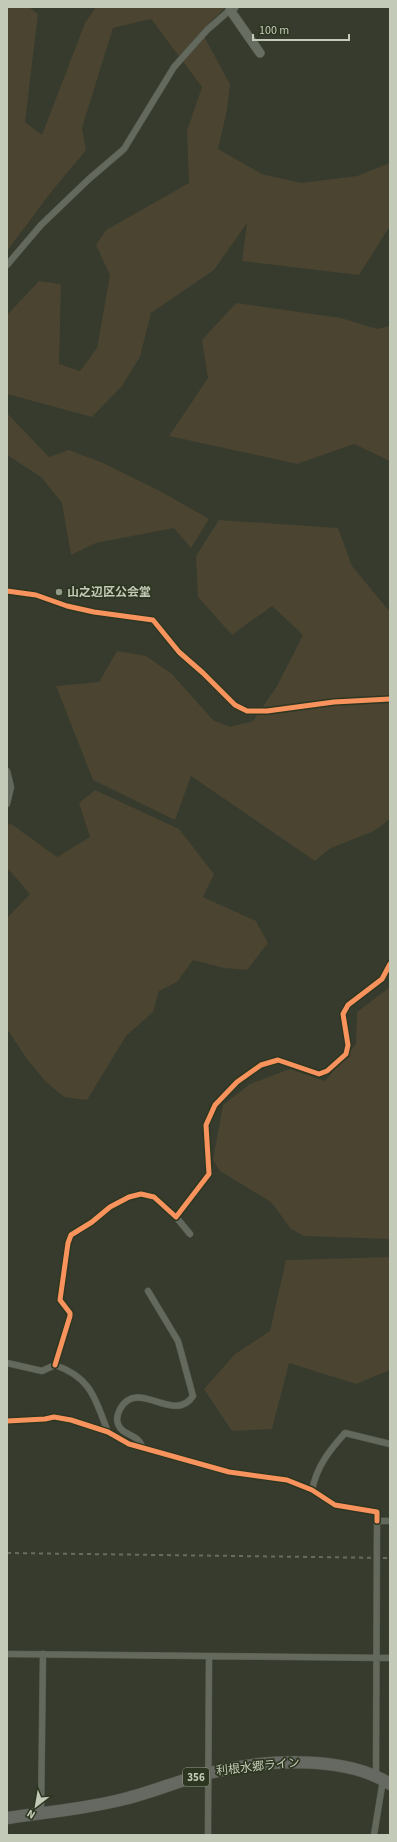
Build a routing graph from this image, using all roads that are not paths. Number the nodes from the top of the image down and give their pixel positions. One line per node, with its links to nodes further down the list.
1 (232, 8): 2 (street); 3 (street)
2 (260, 53)
3 (7, 265)
4 (7, 591): 5 (street)
5 (390, 699)
6 (7, 771): 7 (street)
7 (7, 804)
8 (390, 964): 9 (street)
9 (176, 1217): 10 (street); 13 (street)
10 (190, 1234)
11 (148, 1291): 17 (street)
12 (7, 1363): 13 (street)
13 (55, 1365): 15 (street)
14 (7, 1421): 15 (street)
15 (108, 1432): 17 (street)
16 (390, 1444): 18 (street)
17 (142, 1446): 18 (street)
18 (312, 1490): 19 (street)
19 (377, 1521): 20 (street); 24 (street)
20 (390, 1521)
21 (7, 1654): 22 (street)
22 (43, 1654): 23 (street); 28 (street)
23 (209, 1657): 24 (street); 26 (street)
24 (376, 1658): 25 (street); 27 (street)
25 (390, 1658)
26 (210, 1773): 27 (highway, 利根水郷ライン / 356); 28 (highway, 利根水郷ライン / 356); 30 (street)
27 (385, 1780): 31 (street)
28 (41, 1813): 29 (highway, 利根水郷ライン / 356)
29 (7, 1818)
30 (208, 1835)
31 (374, 1835)

